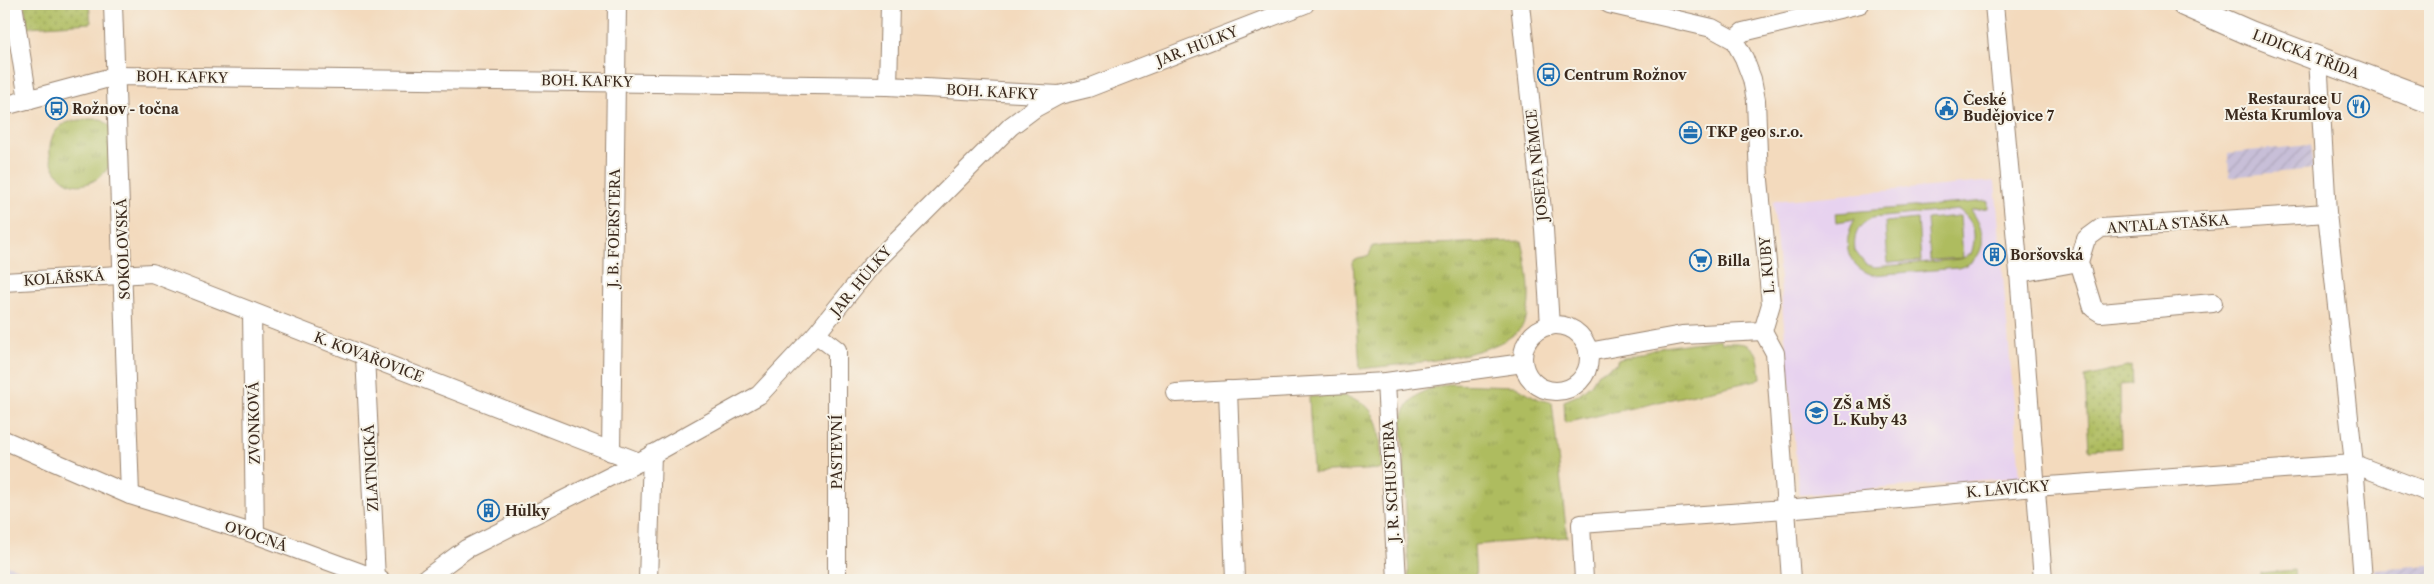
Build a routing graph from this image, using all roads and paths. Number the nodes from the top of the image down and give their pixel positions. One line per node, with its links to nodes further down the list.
1 (13, 4): 17 (street)
2 (112, 4): 13 (street, SOKOLOVSKÁ)
3 (617, 4): 14 (street, J. B. FOERSTERA)
4 (890, 4): 15 (street)
5 (1305, 4): 16 (street, JAR. HŮLKY)
6 (1520, 4): 27 (street, JOSEFA NĚMCE)
7 (1609, 4): 11 (street)
8 (1860, 4): 11 (street)
9 (1994, 4): 22 (street)
10 (2184, 4): 12 (street, LIDICKÁ TŘÍDA)
11 (1734, 40): 28 (street, L. KUBY)
12 (2318, 58): 18 (street, LIDICKÁ TŘÍDA); 20 (street)
13 (116, 76): 14 (street, BOH. KAFKY); 17 (street, BOH. KAFKY); 23 (street, SOKOLOVSKÁ)
14 (616, 81): 15 (street, BOH. KAFKY); 37 (street, J. B. FOERSTERA)
15 (888, 86): 16 (street, BOH. KAFKY)
16 (1059, 95): 29 (street, JAR. HŮLKY)
17 (28, 100): 19 (street, BOH. KAFKY)
18 (2430, 100)
19 (4, 106)
20 (2327, 213): 21 (street, ANTALA STAŠKA); 39 (street)
21 (2079, 262): 22 (street); 25 (street)
22 (2020, 273): 40 (street)
23 (124, 275): 24 (street, KOLÁŘSKÁ); 26 (street, K. KOVAŘOVICE); 42 (street, SOKOLOVSKÁ)
24 (4, 282)
25 (2213, 303)
26 (252, 312): 31 (street, K. KOVAŘOVICE); 44 (street, ZVONKOVÁ)
27 (1550, 326): 30 (street); 32 (street)
28 (1764, 332): 30 (street); 43 (street)
29 (816, 334): 38 (street, JAR. HŮLKY); 48 (street, PASTEVNÍ)
30 (1588, 352): 32 (street)
31 (365, 356): 37 (street, K. KOVAŘOVICE); 45 (street, ZLATNICKÁ)
32 (1523, 363): 33 (street)
33 (1386, 382): 34 (street); 50 (street, J. R. SCHUSTERA)
34 (1228, 390): 35 (street); 49 (street)
35 (1176, 393)
36 (4, 440): 42 (street, OVOCNÁ)
37 (611, 452): 38 (street, K. KOVAŘOVICE)
38 (646, 458): 46 (street, JAR. HŮLKY); 47 (street)
39 (2354, 464): 40 (street, K. LÁVIČKY); 41 (street, K. LÁVIČKY); 54 (street)
40 (2035, 487): 43 (street, K. LÁVIČKY); 53 (street)
41 (2430, 493)
42 (130, 495): 44 (street, OVOCNÁ)
43 (1785, 509): 51 (street, K. LÁVIČKY); 52 (street)
44 (255, 534): 45 (street, OVOCNÁ)
45 (378, 580)
46 (424, 580)
47 (648, 580)
48 (837, 580)
49 (1235, 580)
50 (1397, 580)
51 (1584, 580)
52 (1791, 580)
53 (2043, 580)
54 (2363, 580)

